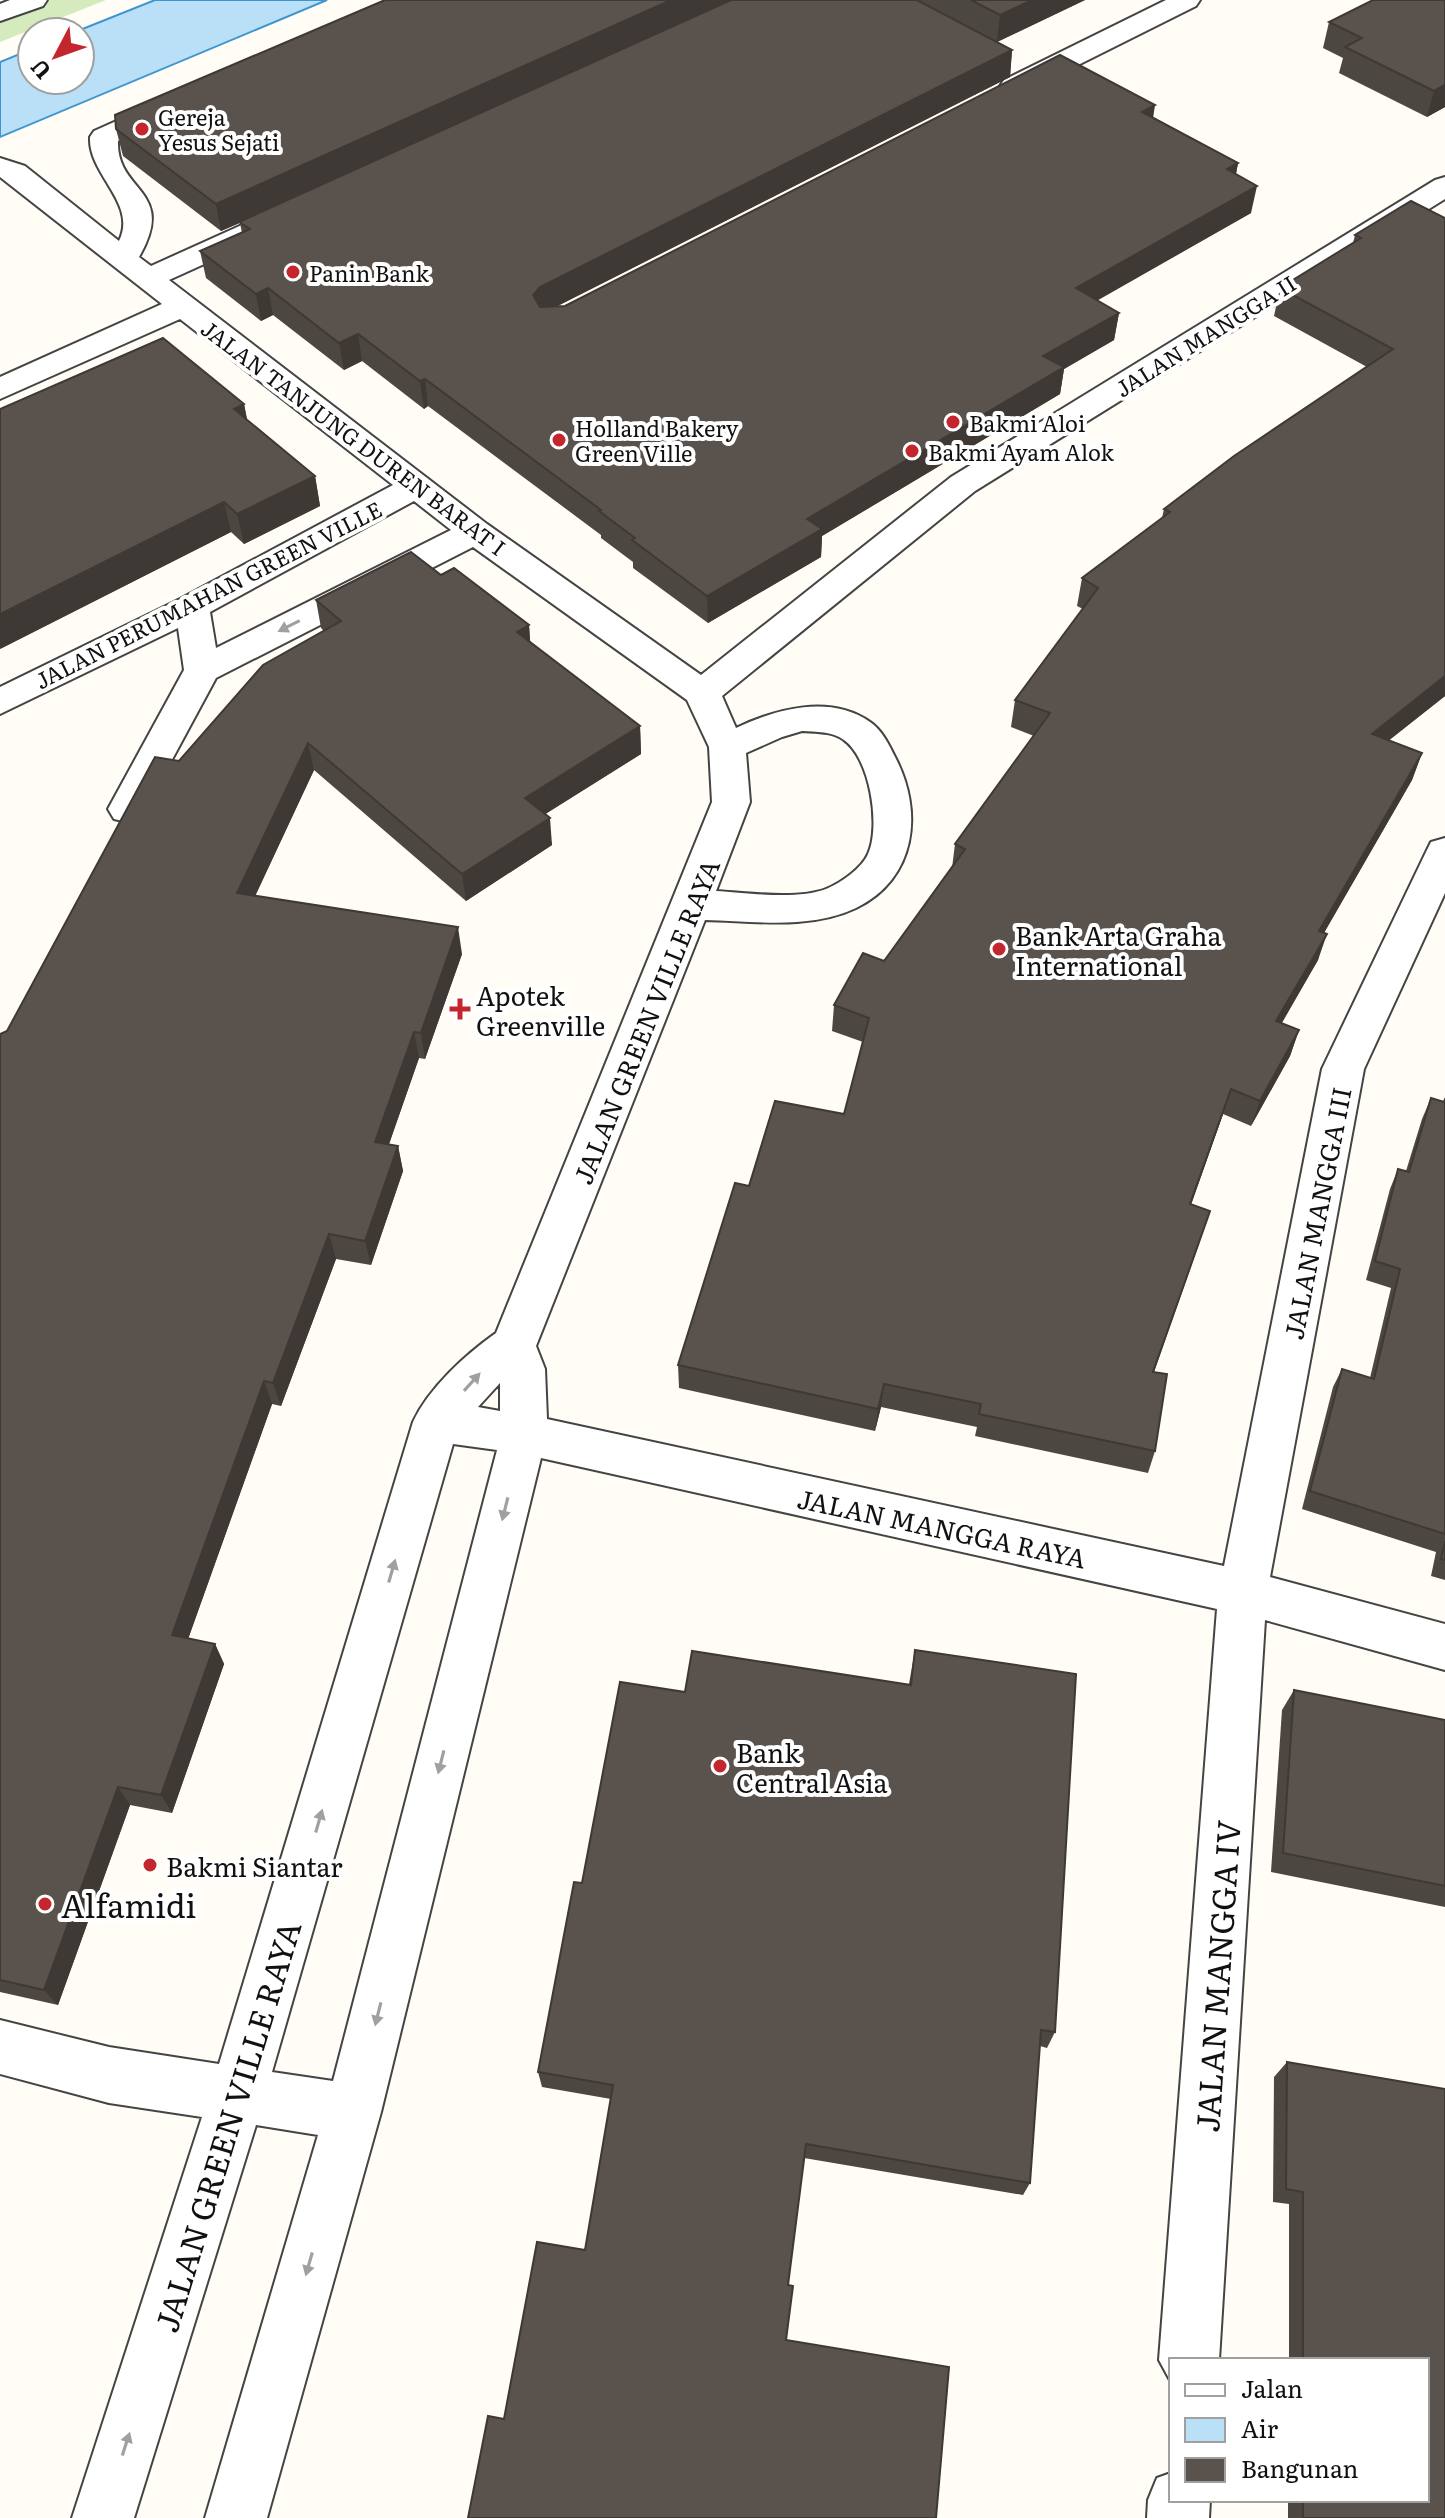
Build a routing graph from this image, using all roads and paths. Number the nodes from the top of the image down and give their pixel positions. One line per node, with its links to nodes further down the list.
1 (34, 0): 3 (street)
2 (1187, 0): 5 (street)
3 (0, 13)
4 (1009, 62): 5 (street)
5 (1035, 76): 7 (street)
6 (195, 94): 11 (street)
7 (995, 96)
8 (7, 163): 11 (street, JALAN TANJUNG DUREN BARAT I)
9 (1445, 186): 18 (street, JALAN MANGGA II)
10 (275, 221): 11 (street)
11 (135, 268): 12 (street, JALAN TANJUNG DUREN BARAT I)
12 (183, 306): 13 (street); 14 (street, JALAN TANJUNG DUREN BARAT I)
13 (0, 389)
14 (417, 486): 15 (street, JALAN TANJUNG DUREN BARAT I); 16 (street, JALAN PERUMAHAN GREEN VILLE)
15 (475, 532): 17 (street, one-way to 17); 18 (street, JALAN TANJUNG DUREN BARAT I)
16 (192, 607): 17 (street); 19 (street, JALAN PERUMAHAN GREEN VILLE)
17 (202, 670): 21 (street)
18 (702, 693): 20 (street, JALAN GREEN VILLE RAYA)
19 (0, 702)
20 (727, 747): 23 (street, JALAN GREEN VILLE RAYA); 23 (street)
21 (112, 836)
22 (1445, 852): 27 (street, JALAN MANGGA III)
23 (694, 905): 24 (street, JALAN GREEN VILLE RAYA)
24 (513, 1346): 25 (street, JALAN GREEN VILLE RAYA, one-way to 24); 26 (street)
25 (436, 1422): 26 (street, JALAN MANGGA RAYA); 30 (street, JALAN GREEN VILLE RAYA, one-way to 25)
26 (524, 1434): 27 (street, JALAN MANGGA RAYA); 31 (street, one-way to 31)
27 (1243, 1592): 28 (street, JALAN MANGGA RAYA); 32 (street, JALAN MANGGA IV)
28 (1445, 1647)
29 (0, 2047): 30 (street)
30 (237, 2096): 31 (street); 33 (street, JALAN GREEN VILLE RAYA, one-way to 30)
31 (353, 2112): 34 (street, one-way to 34)
32 (1189, 2358)
33 (103, 2518)
34 (236, 2518)

